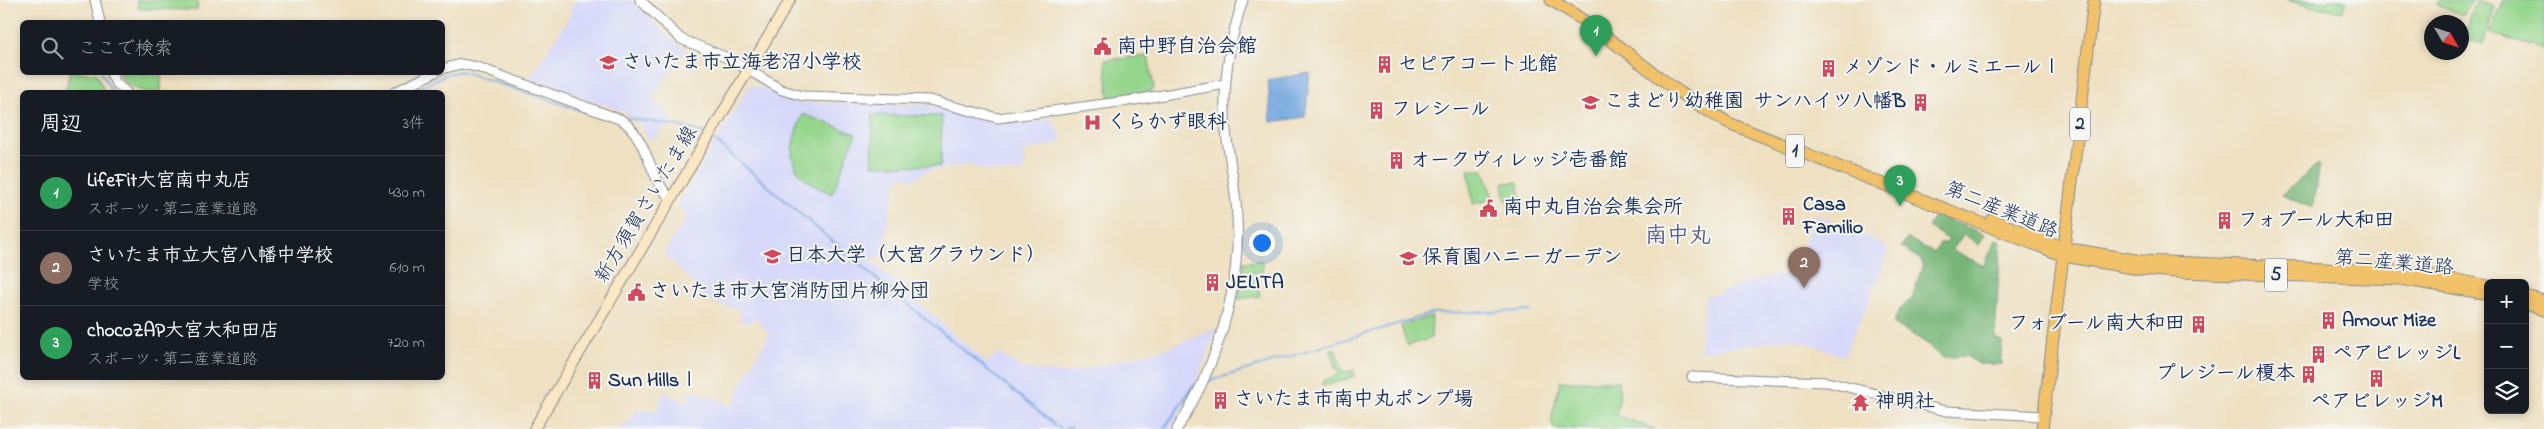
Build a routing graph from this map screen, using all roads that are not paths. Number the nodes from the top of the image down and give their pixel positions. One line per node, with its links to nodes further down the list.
1 (95, 0): 8 (street)
2 (640, 0): 10 (street)
3 (790, 0): 10 (main road, 新方須賀さいたま線)
4 (1243, 0): 13 (street)
5 (1551, 0): 17 (main road, 第二産業道路 / 1)
6 (1564, 0): 17 (main road, 第二産業道路 / 1)
7 (2094, 0): 17 (main road, 2)
8 (100, 20)
9 (445, 68): 16 (street)
10 (748, 70): 13 (street); 16 (main road, 新方須賀さいたま線)
11 (112, 75): 14 (street)
12 (430, 75): 15 (street)
13 (1226, 84): 27 (street)
14 (124, 90)
15 (399, 90)
16 (671, 199): 26 (main road, 新方須賀さいたま線)
17 (2065, 252): 18 (main road, 第二産業道路 / 5); 19 (main road, 第二産業道路 / 5); 25 (main road, 2)
18 (2484, 285)
19 (2484, 293)
20 (2529, 297): 21 (main road)
21 (2544, 301)
22 (2529, 305): 23 (main road)
23 (2544, 310)
24 (1692, 377): 25 (street)
25 (2043, 416): 28 (main road, 2)
26 (534, 429)
27 (1177, 429)
28 (2042, 429)

